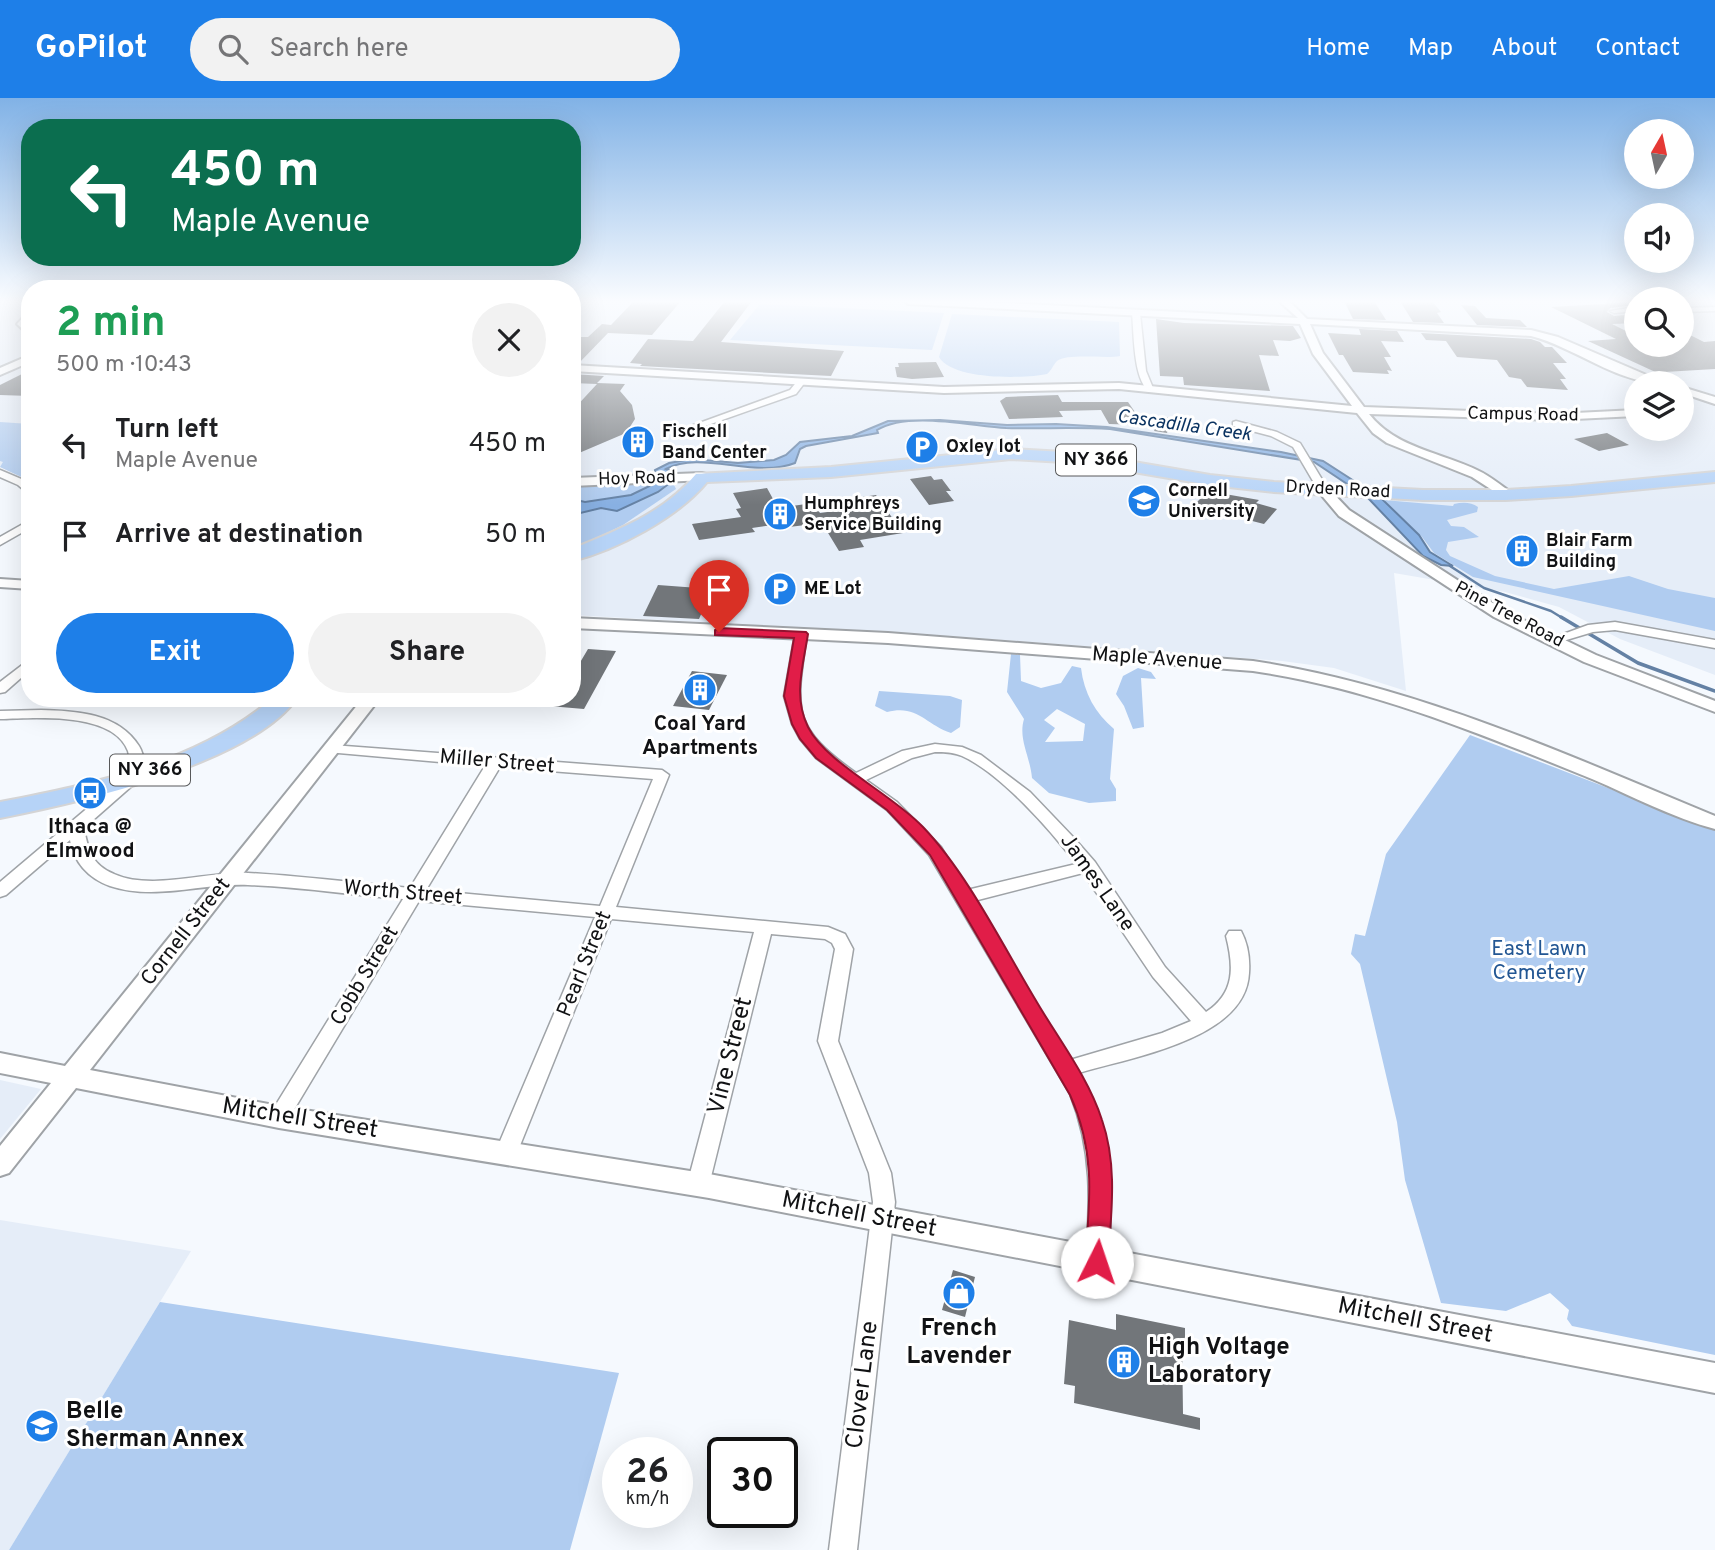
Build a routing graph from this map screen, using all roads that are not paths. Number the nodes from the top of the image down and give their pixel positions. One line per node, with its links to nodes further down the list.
1 (587, 369): 4 (street, Campus Road)
2 (1142, 369): 5 (street)
3 (1330, 369): 9 (street)
4 (802, 380): 5 (street, Campus Road); 12 (street)
5 (1149, 388): 9 (street, Campus Road)
6 (1694, 394): 7 (street)
7 (1715, 402): 8 (street)
8 (1694, 406)
9 (1361, 410): 10 (street, Campus Road); 20 (street)
10 (1624, 414)
11 (1236, 424): 19 (street)
12 (685, 430)
13 (0, 473): 18 (street)
14 (755, 476): 15 (main road, Dryden Road / NY 366); 19 (main road, Dryden Road / NY 366); 21 (main road, Dryden Road / NY 366)
15 (702, 477): 17 (street, Hoy Road); 21 (main road, Dryden Road / NY 366)
16 (1715, 477): 20 (main road, Dryden Road / NY 366)
17 (581, 482)
18 (21, 484)
19 (1324, 491): 20 (main road, Dryden Road / NY 366); 29 (street, Pine Tree Road)
20 (1506, 495)
21 (666, 509): 24 (main road, Dryden Road / NY 366)
22 (21, 529): 23 (street)
23 (0, 542)
24 (581, 552)
25 (0, 583): 26 (street)
26 (21, 584)
27 (581, 623): 28 (street, Maple Avenue)
28 (801, 634): 41 (street); 43 (street, Maple Avenue)
29 (1553, 640): 30 (street); 35 (street, Pine Tree Road)
30 (1715, 644)
31 (21, 671): 32 (street)
32 (0, 689)
33 (277, 707): 39 (main road, NY 366)
34 (365, 707): 37 (street, Cornell Street)
35 (1715, 707)
36 (0, 715): 39 (street)
37 (332, 749): 38 (street, Miller Street); 46 (street, Cornell Street)
38 (495, 762): 40 (street, Miller Street); 48 (street, Cobb Street)
39 (137, 774): 42 (main road, NY 366); 44 (street)
40 (662, 775): 50 (street, Pearl Street)
41 (856, 779): 45 (street, James Lane); 49 (street)
42 (0, 810)
43 (1715, 823)
44 (75, 825): 46 (street, Worth Street); 47 (street)
45 (1089, 866): 49 (street); 53 (street, James Lane)
46 (227, 880): 48 (street, Worth Street); 56 (street, Cornell Street)
47 (0, 891)
48 (415, 894): 50 (street, Worth Street); 57 (street, Cobb Street)
49 (965, 897): 55 (street)
50 (606, 912): 51 (street, Worth Street); 58 (street, Pearl Street)
51 (764, 927): 60 (street, Vine Street); 61 (street, Clover Lane)
52 (1235, 936): 53 (street)
53 (1205, 1024): 55 (street)
54 (0, 1063): 56 (street, Mitchell Street)
55 (1066, 1069): 62 (street)
56 (70, 1077): 57 (street, Mitchell Street); 59 (street, Cornell Street)
57 (279, 1117): 58 (street, Mitchell Street)
58 (506, 1153): 60 (street, Mitchell Street)
59 (0, 1165)
60 (698, 1185): 61 (street, Mitchell Street)
61 (883, 1219): 62 (street, Mitchell Street); 64 (street, Clover Lane)
62 (1097, 1262): 63 (street, Mitchell Street)
63 (1715, 1378)
64 (843, 1550)

